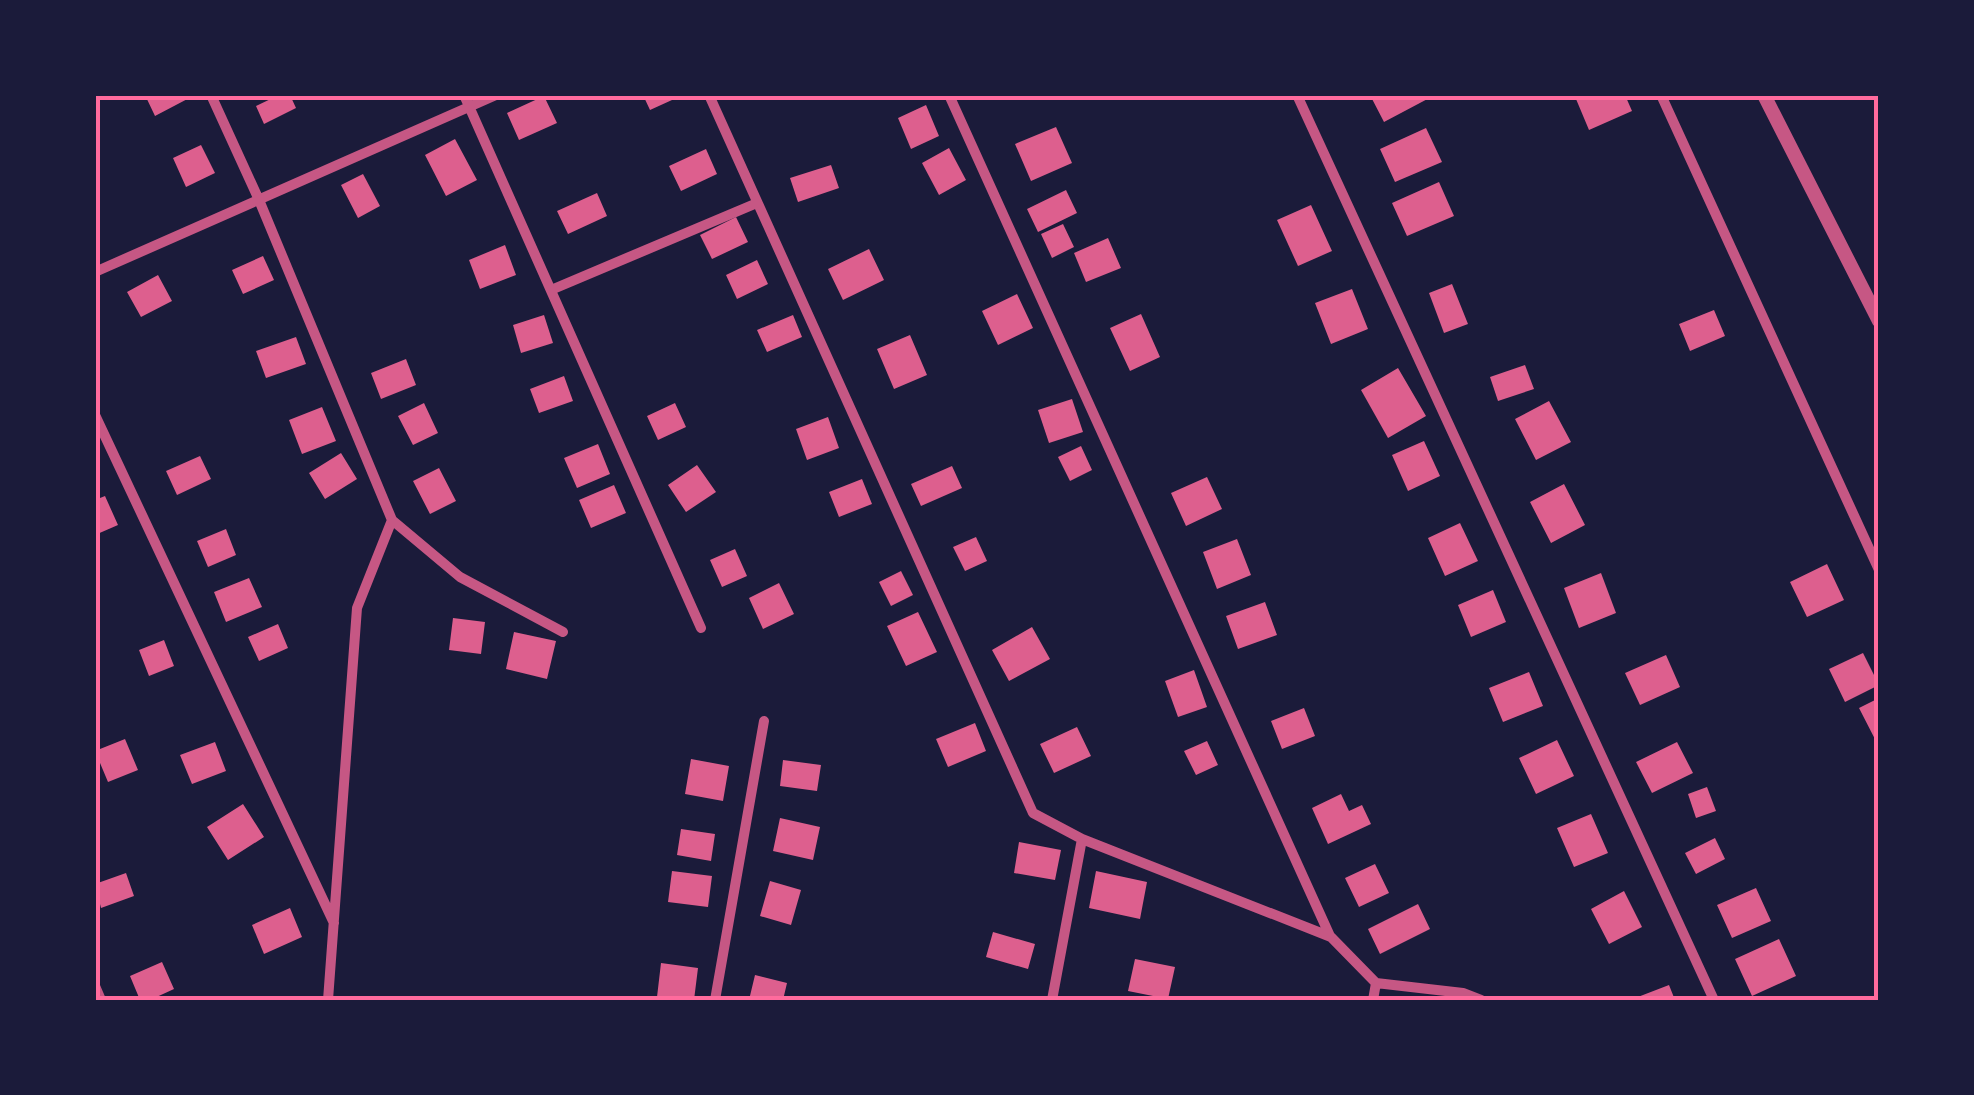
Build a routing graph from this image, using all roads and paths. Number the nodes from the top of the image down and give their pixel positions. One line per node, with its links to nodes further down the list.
1 (211, 95): 10 (street)
2 (464, 95): 9 (street)
3 (496, 95): 9 (street)
4 (709, 95): 11 (street)
5 (949, 95): 23 (street)
6 (1298, 95): 32 (street)
7 (1660, 95): 17 (street)
8 (1764, 95): 14 (street)
9 (470, 107): 10 (street); 13 (street)
10 (259, 200): 12 (street); 16 (street)
11 (757, 203): 13 (street); 21 (street)
12 (95, 272)
13 (551, 290): 18 (street)
14 (1879, 321)
15 (95, 415): 22 (street)
16 (392, 520): 19 (street); 22 (street)
17 (1879, 570)
18 (701, 628)
19 (563, 632)
20 (764, 721): 28 (street)
21 (1082, 839): 23 (street); 29 (street)
22 (334, 923): 27 (street)
23 (1331, 937): 24 (street)
24 (1376, 983): 30 (street); 31 (street)
25 (95, 986): 26 (street)
26 (102, 1000)
27 (328, 1000)
28 (715, 1000)
29 (1052, 1000)
30 (1373, 1000)
31 (1481, 1000)
32 (1714, 1000)

